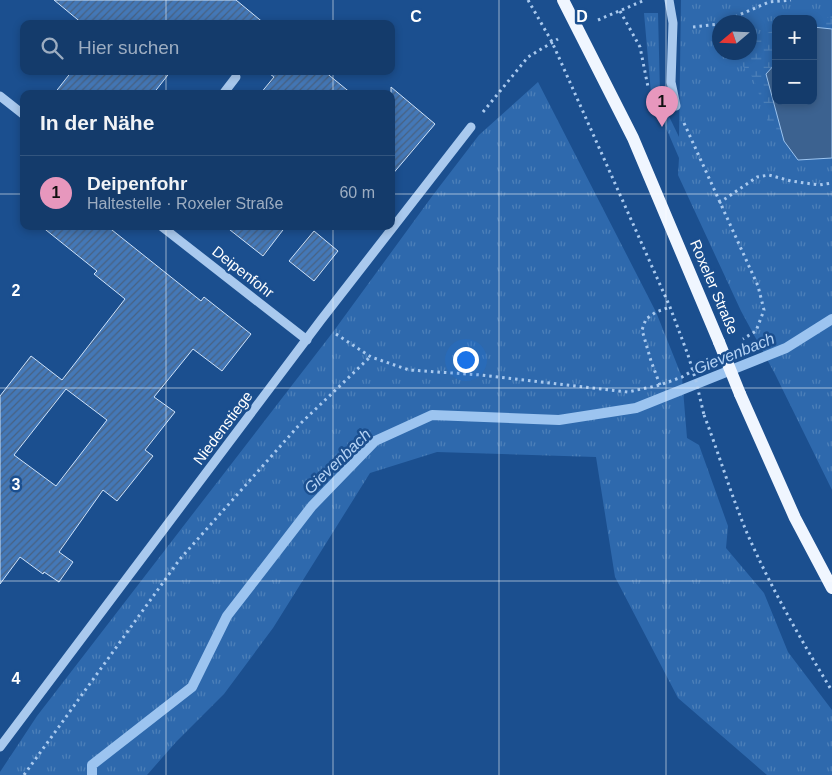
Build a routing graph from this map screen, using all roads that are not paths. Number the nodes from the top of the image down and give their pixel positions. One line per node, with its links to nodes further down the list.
1 (563, 0): 13 (main road, Roxeler Straße, bridge)
2 (669, 0): 6 (street)
3 (236, 77): 4 (street)
4 (226, 90)
5 (0, 96): 7 (street)
6 (676, 106)
7 (20, 112)
8 (471, 127): 9 (street, Niedenstiege)
9 (395, 225)
10 (166, 230): 12 (street, Deipenfohr)
11 (391, 230): 12 (street, Niedenstiege)
12 (307, 340): 14 (street, Niedenstiege)
13 (832, 588)
14 (0, 747)

